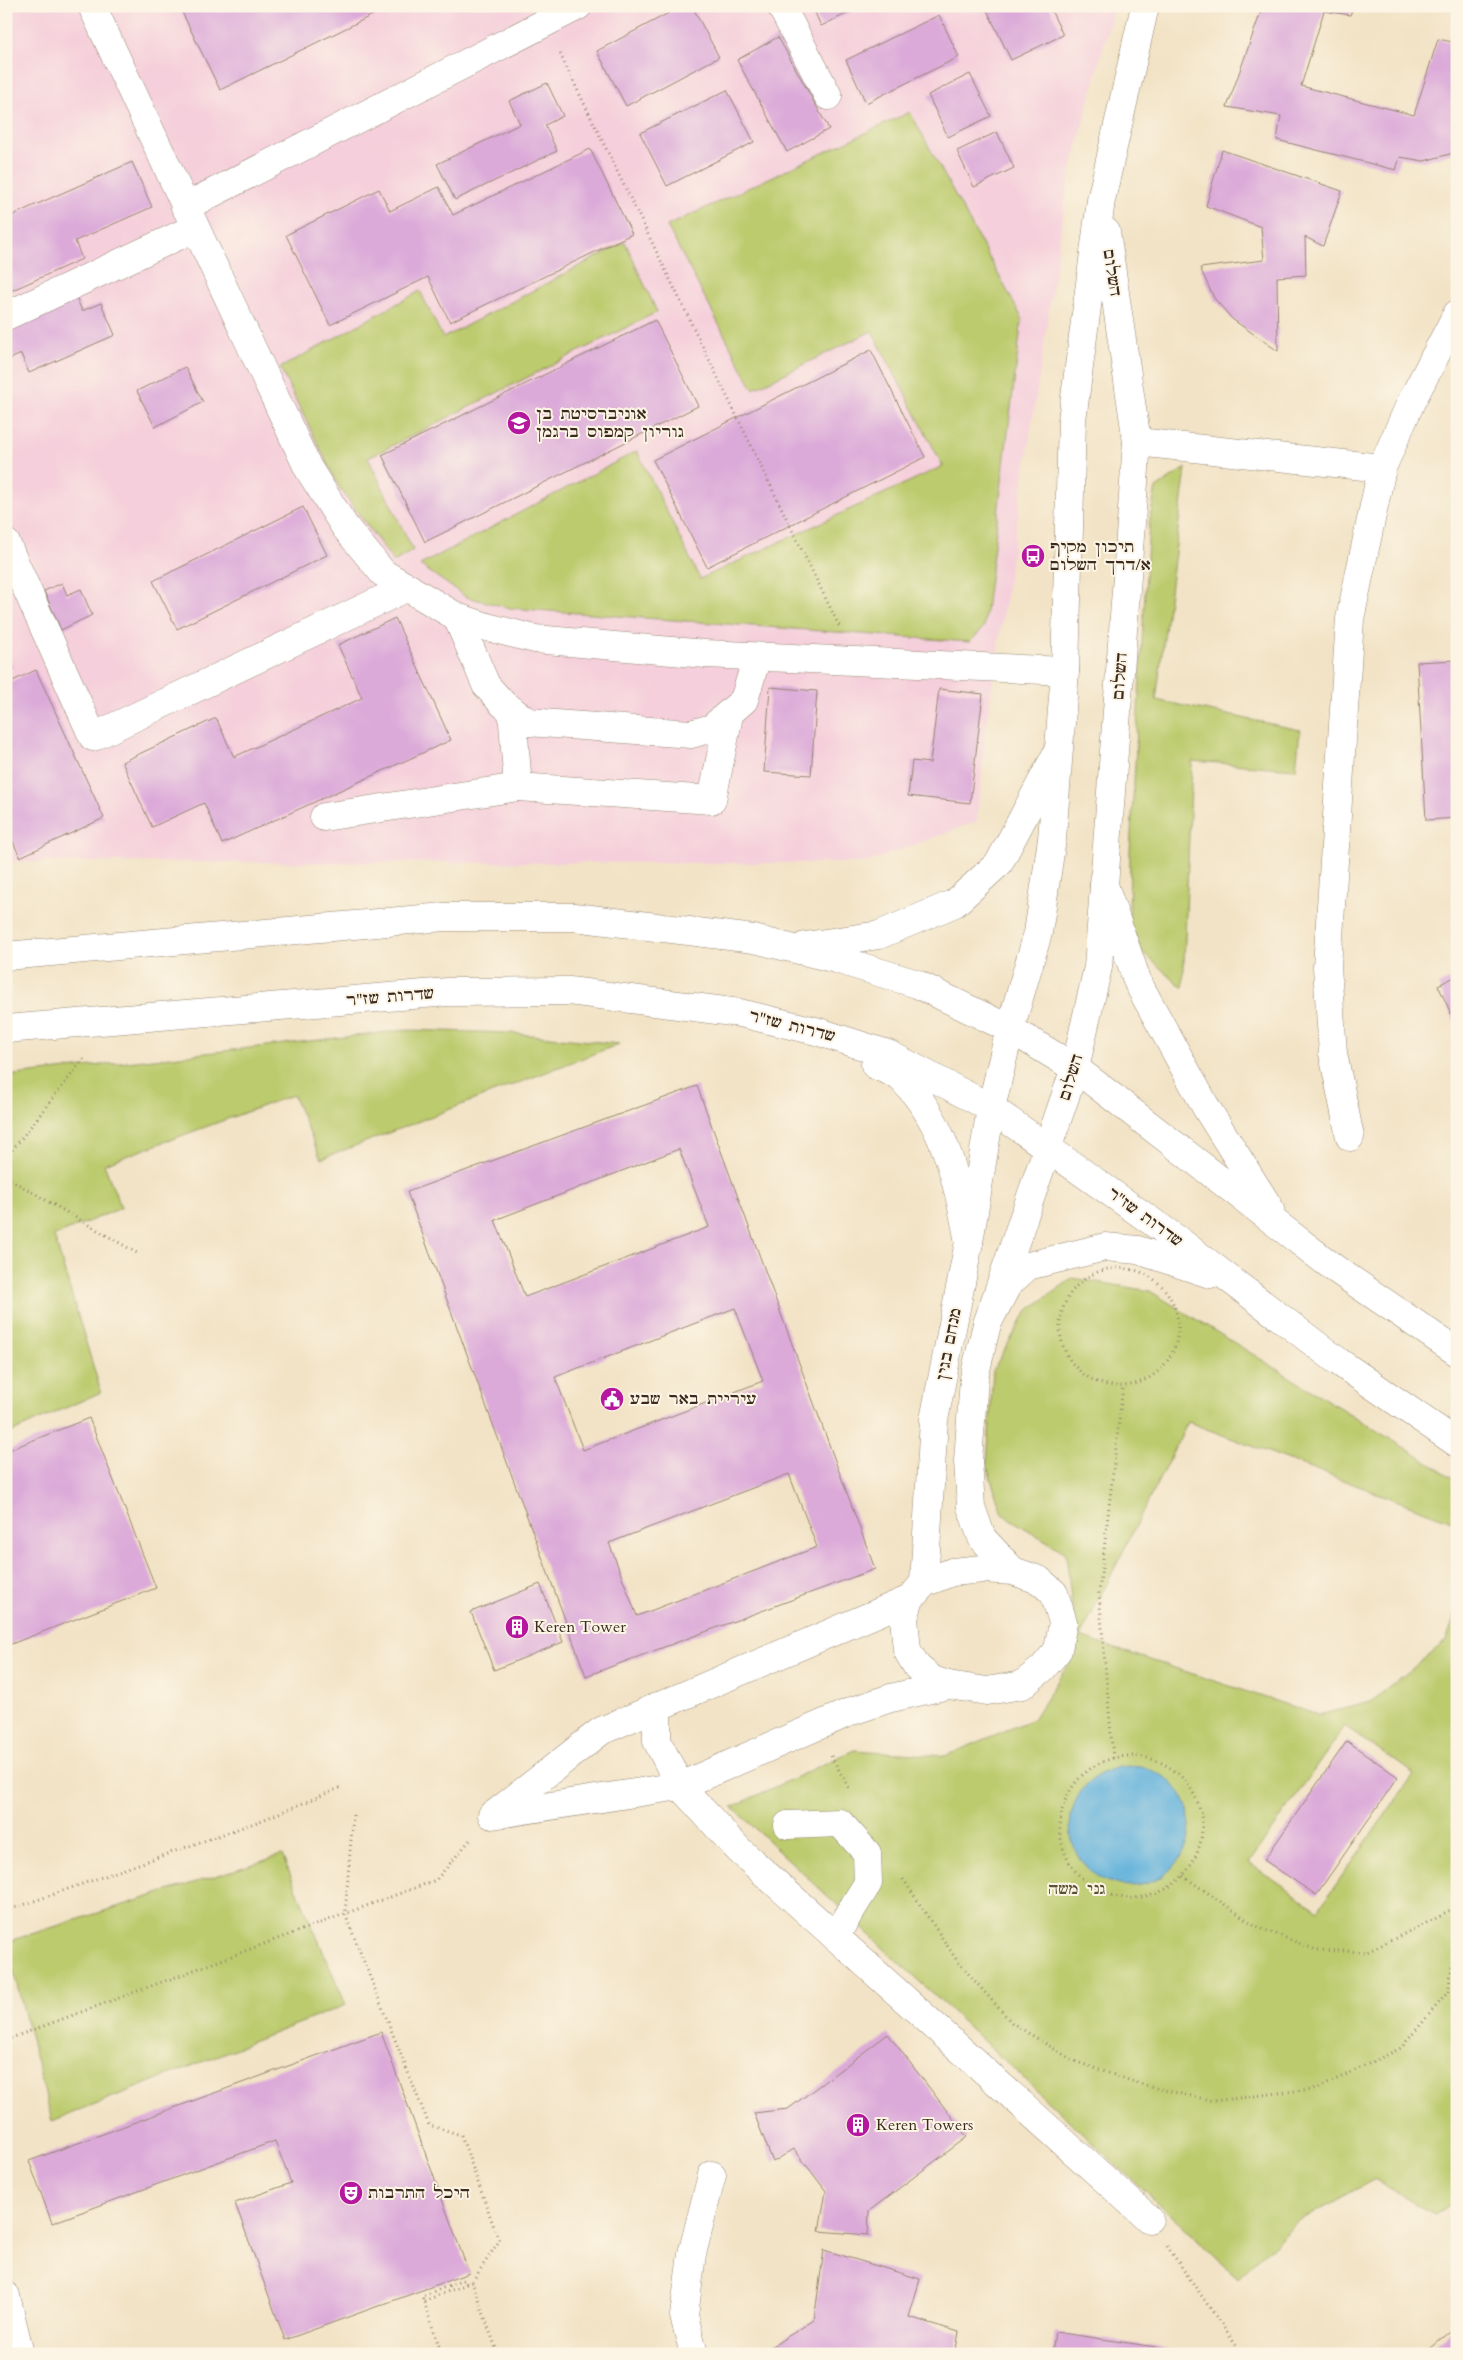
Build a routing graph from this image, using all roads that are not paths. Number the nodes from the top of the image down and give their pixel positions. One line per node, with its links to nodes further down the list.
1 (92, 6): 7 (street)
2 (578, 6): 7 (street)
3 (782, 6): 5 (street)
4 (1145, 6): 6 (street, השלום)
5 (828, 96)
6 (1101, 200): 10 (street, השלום); 16 (street, השלום)
7 (190, 217): 9 (street); 13 (street)
8 (1457, 314): 11 (street)
9 (6, 316)
10 (1137, 442): 11 (street); 22 (street, השלום)
11 (1382, 468): 30 (street)
12 (6, 543): 13 (street)
13 (408, 587): 14 (street)
14 (457, 617): 15 (street); 17 (street)
15 (758, 657): 16 (street); 18 (street)
16 (1065, 671): 19 (street, השלום)
17 (512, 710): 18 (street); 20 (street)
18 (729, 715): 20 (street)
19 (1058, 751): 23 (street); 26 (street, השלום)
20 (518, 787): 21 (street)
21 (324, 818)
22 (1104, 885): 28 (street, השלום); 32 (street)
23 (788, 948): 24 (street); 26 (street)
24 (6, 956)
25 (800, 1027): 27 (street, שדרות שז"ר); 29 (street, שדרות שז"ר); 33 (street)
26 (1010, 1028): 28 (street); 29 (street, השלום)
27 (6, 1029)
28 (1074, 1068): 31 (street, השלום); 32 (street)
29 (991, 1108): 31 (street, שדרות שז"ר); 33 (street, מנחם בגין)
30 (1350, 1137)
31 (1048, 1147): 34 (street, שדרות שז"ר); 35 (street, מנחם בגין)
32 (1282, 1227): 36 (street)
33 (969, 1242): 39 (street, מנחם בגין)
34 (1230, 1281): 35 (street); 37 (street, שדרות שז"ר)
35 (987, 1324): 38 (street, מנחם בגין)
36 (1457, 1352)
37 (1457, 1443)
38 (1013, 1571): 39 (street); 40 (street)
39 (917, 1591): 40 (street); 41 (street)
40 (948, 1685): 42 (street)
41 (657, 1706): 42 (street); 42 (street)
42 (680, 1786): 44 (street)
43 (788, 1825): 44 (street)
44 (835, 1936): 46 (street)
45 (712, 2176): 49 (street)
46 (1149, 2219)
47 (6, 2296): 48 (street)
48 (20, 2354)
49 (694, 2354)

